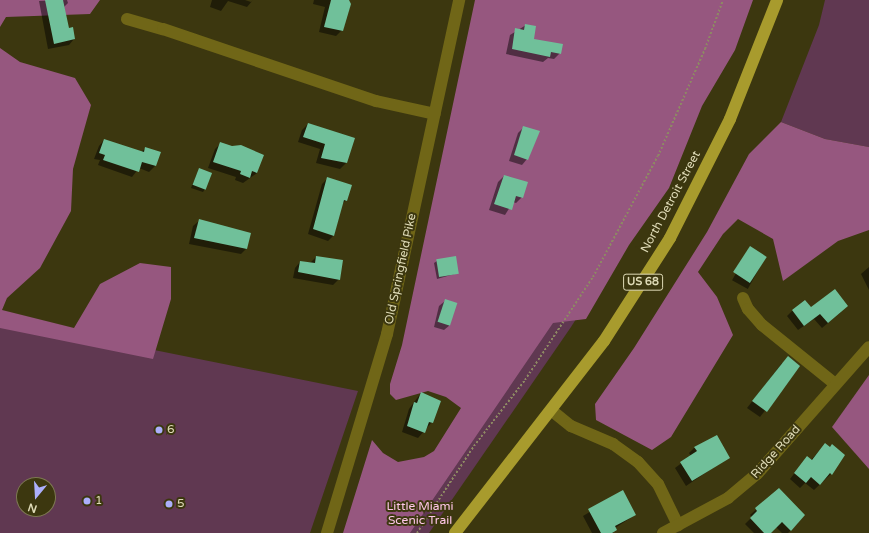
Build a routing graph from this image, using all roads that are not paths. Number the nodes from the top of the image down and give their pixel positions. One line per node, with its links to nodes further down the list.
1 (459, 0): 4 (street, Old Springfield Pike)
2 (776, 0): 8 (highway, North Detroit Street / US 68)
3 (127, 19): 4 (street)
4 (435, 114): 10 (street, Old Springfield Pike)
5 (743, 298): 7 (street)
6 (869, 347): 7 (street, Ridge Road)
7 (835, 384): 9 (street, Ridge Road)
8 (551, 410): 9 (street); 11 (highway, North Detroit Street / US 68)
9 (678, 525): 12 (street, Ridge Road)
10 (326, 533)
11 (455, 533)
12 (663, 533)

